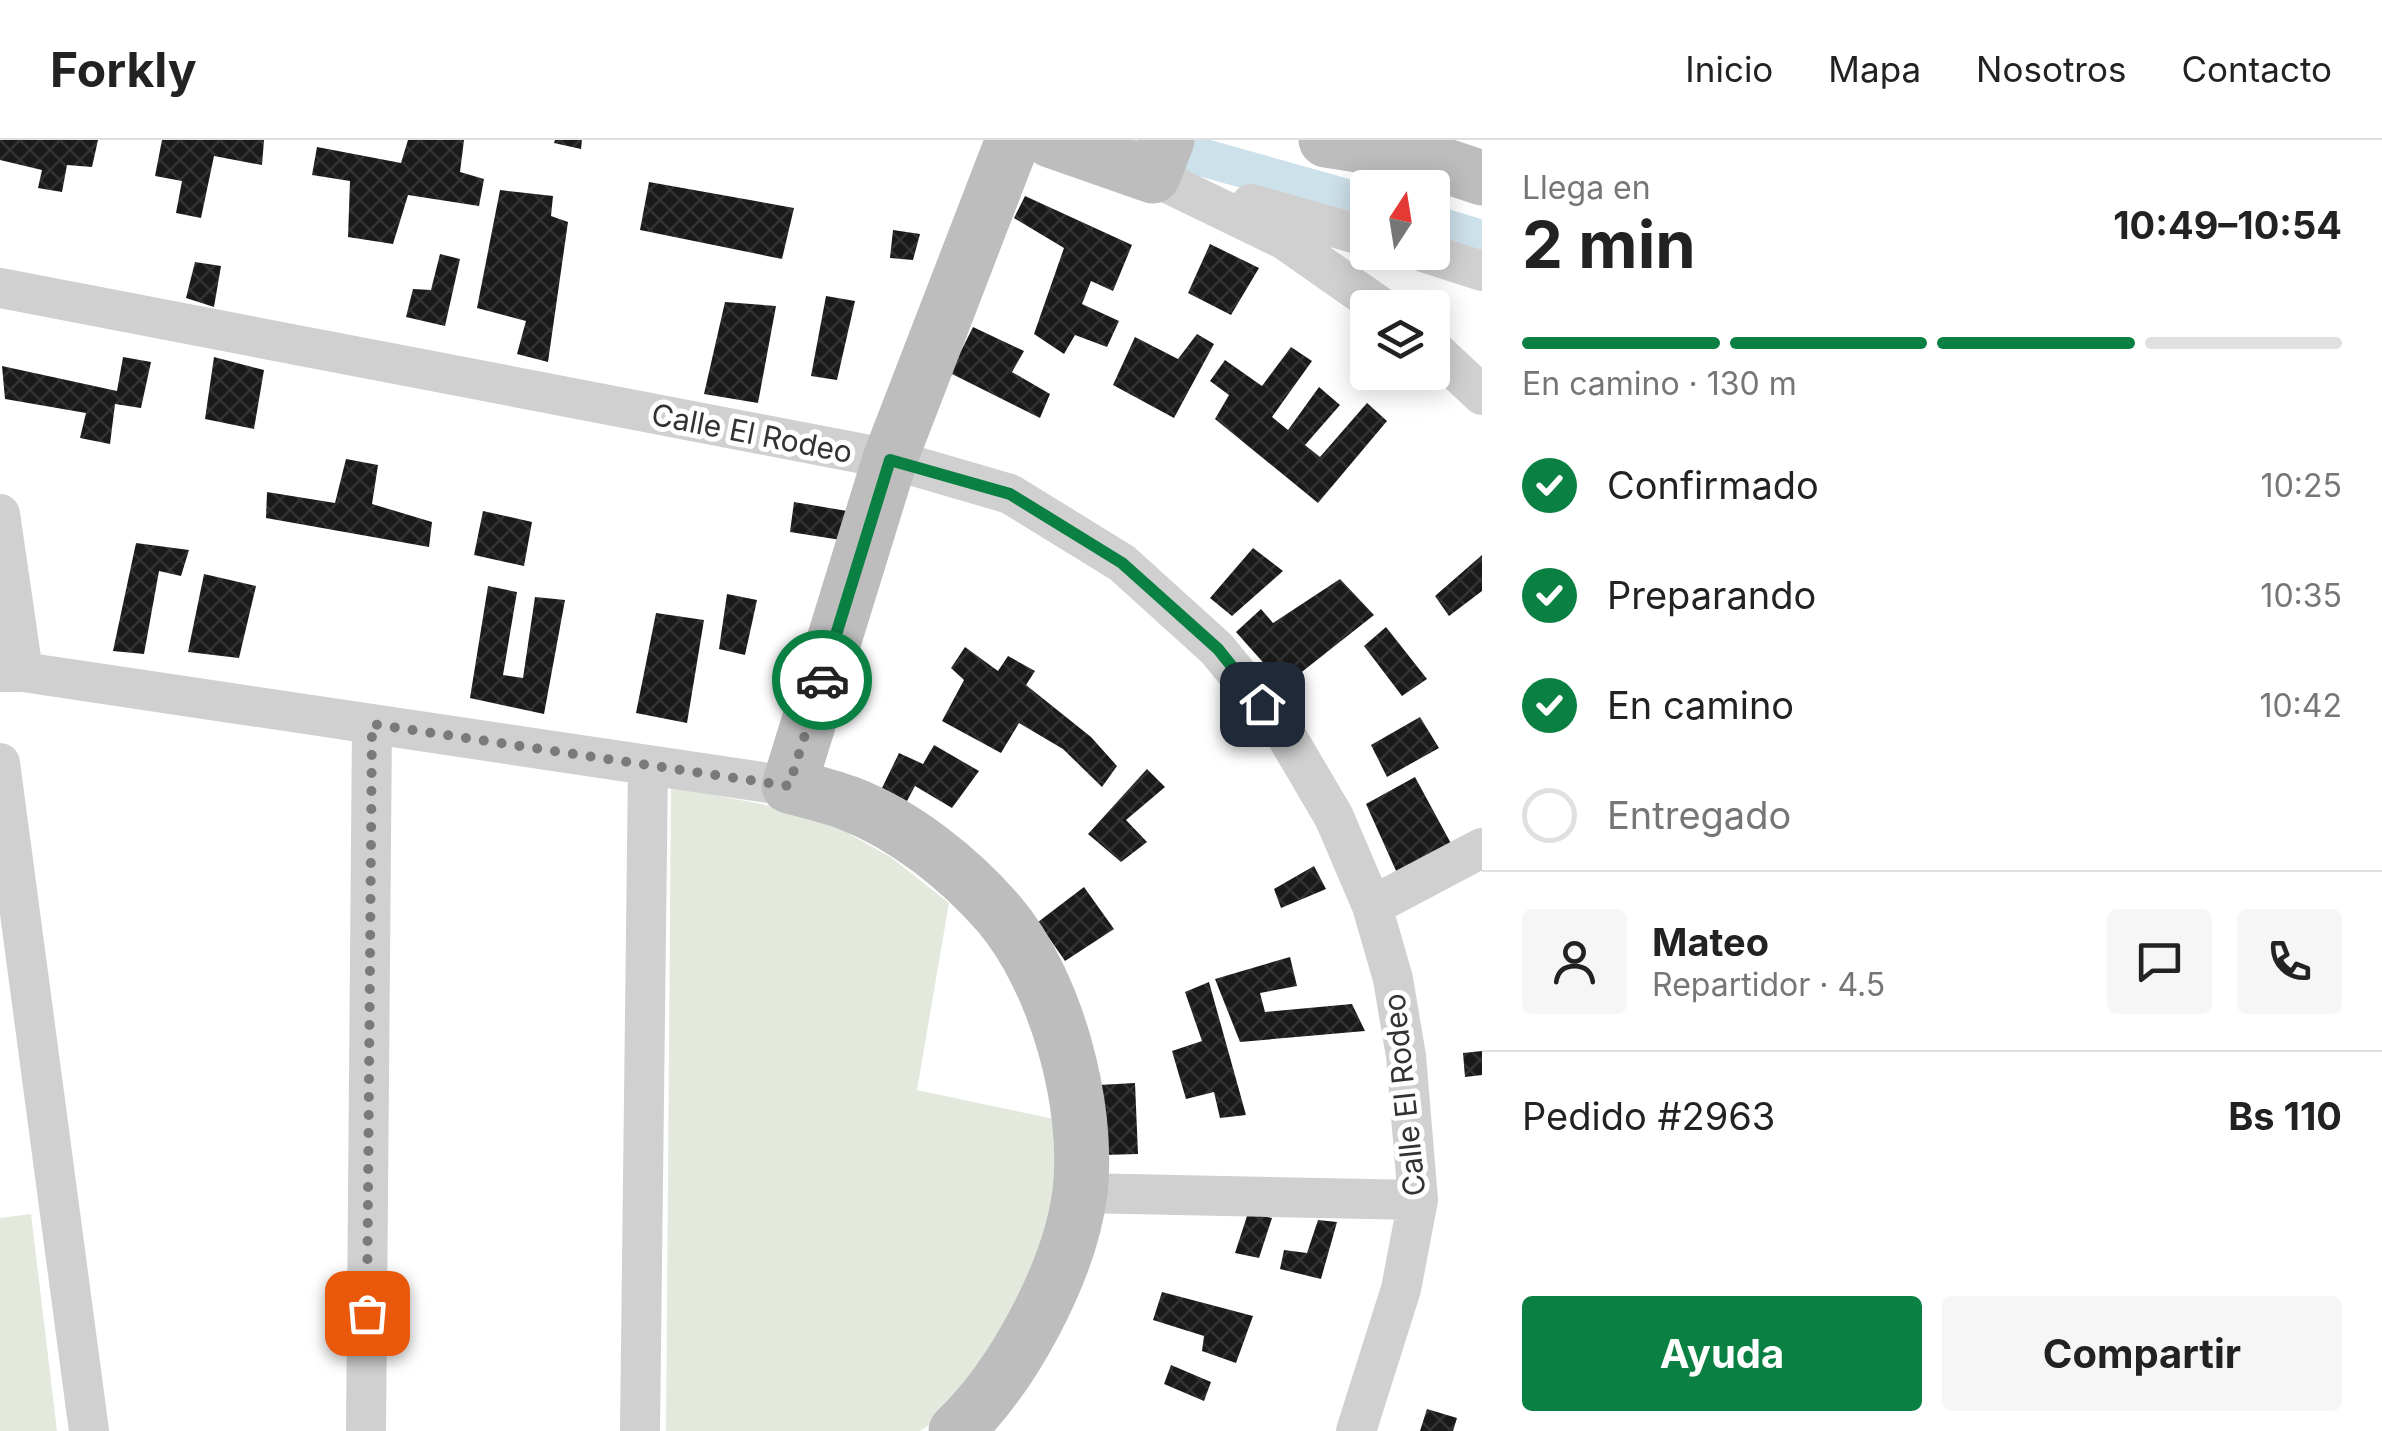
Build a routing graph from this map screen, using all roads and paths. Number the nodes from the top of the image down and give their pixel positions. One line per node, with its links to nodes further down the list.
1 (1013, 140): 15 (street)
2 (1050, 140): 5 (street)
3 (1326, 140): 7 (street)
4 (1449, 140): 6 (street)
5 (1160, 158): 8 (street); 12 (street)
6 (1482, 167)
7 (1482, 178)
8 (1350, 230)
9 (1450, 261): 10 (street)
10 (1482, 271)
11 (0, 288): 15 (street, Calle El Rodeo)
12 (1356, 290)
13 (1450, 365): 14 (street)
14 (1482, 395)
15 (890, 460): 21 (street); 23 (street, Calle El Rodeo)
16 (0, 514): 17 (street)
17 (12, 672): 18 (street)
18 (372, 724): 20 (street); 27 (street)
19 (0, 763): 26 (street)
20 (648, 764): 21 (street); 28 (street)
21 (789, 786): 24 (street)
22 (1482, 848): 23 (street)
23 (1372, 906): 25 (street, Calle El Rodeo)
24 (1080, 1193): 25 (street); 29 (street)
25 (1418, 1200): 30 (street, Calle El Rodeo)
26 (89, 1431)
27 (366, 1431)
28 (640, 1431)
29 (956, 1431)
30 (1356, 1431)

